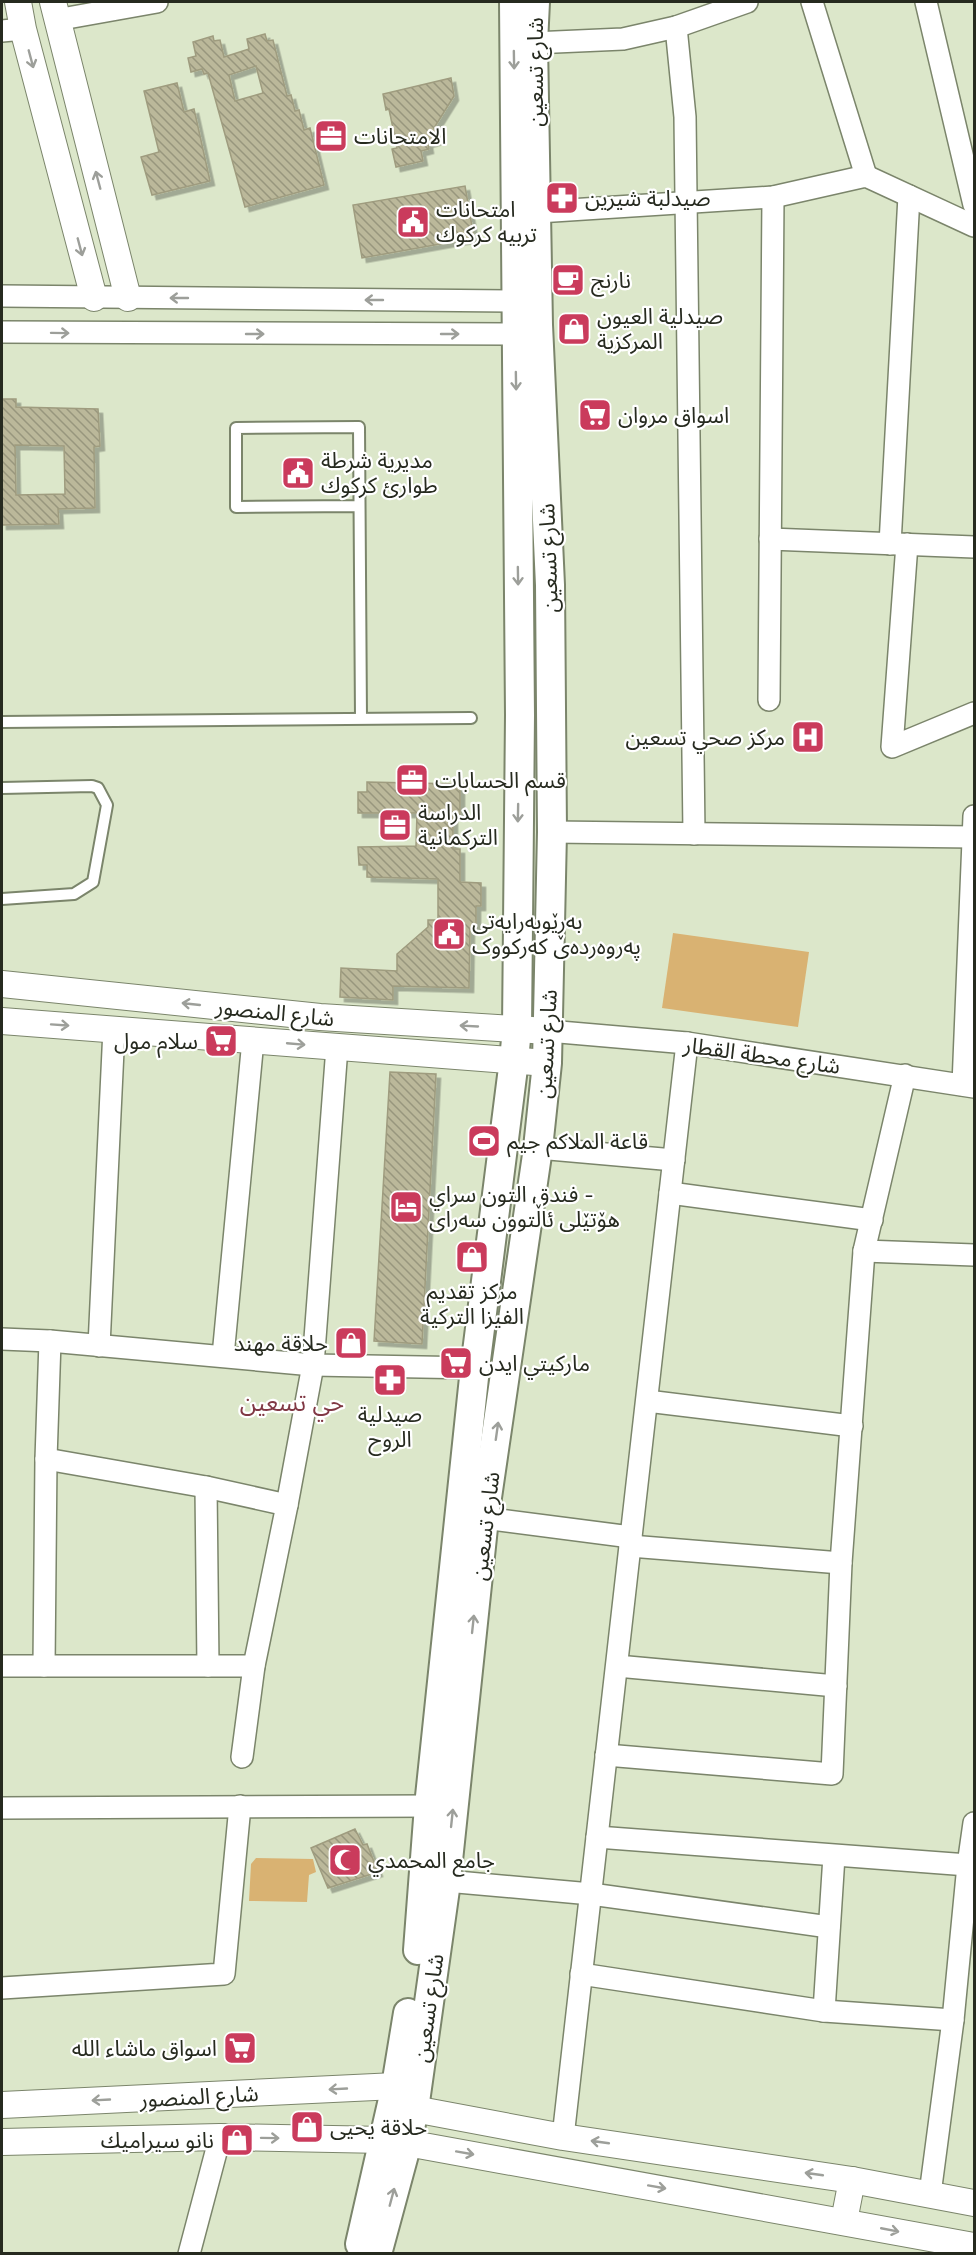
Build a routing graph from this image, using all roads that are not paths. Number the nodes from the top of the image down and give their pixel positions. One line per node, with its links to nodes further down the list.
1 (18, 2): 10 (street)
2 (157, 2): 8 (street)
3 (514, 2): 22 (main road, شارع تسعين, one-way to 22)
4 (535, 2): 11 (main road, شارع تسعين)
5 (747, 2): 9 (street)
6 (812, 2): 12 (street)
7 (926, 2): 16 (street)
8 (55, 11): 21 (street, one-way to 8)
9 (676, 27): 11 (street); 15 (street)
10 (12, 30): 20 (street, one-way to 20)
11 (533, 43): 17 (main road, شارع تسعين)
12 (866, 176): 13 (street); 14 (street)
13 (909, 196): 18 (street); 27 (street)
14 (773, 198): 15 (street); 26 (street)
15 (685, 204): 17 (street); 37 (street)
16 (975, 205)
17 (538, 212): 36 (main road, شارع تسعين)
18 (975, 226)
19 (2, 296): 20 (street)
20 (94, 298): 21 (street)
21 (128, 298): 22 (street, one-way to 21)
22 (516, 301): 24 (main road, شارع تسعين)
23 (2, 332): 24 (street, one-way to 24)
24 (516, 334): 43 (main road, شارع تسعين, one-way to 43)
25 (359, 506): 25 (lane); 31 (lane)
26 (770, 539): 27 (street); 29 (street)
27 (898, 544): 28 (street); 30 (street)
28 (975, 547)
29 (769, 700)
30 (975, 713)
31 (361, 718): 32 (lane); 33 (lane)
32 (471, 718)
33 (2, 722)
34 (2, 788): 38 (lane)
35 (974, 830): 37 (street); 39 (street)
36 (552, 832): 37 (street); 44 (main road, شارع تسعين)
37 (694, 834)
38 (2, 899)
39 (972, 950): 51 (street)
40 (2, 984): 43 (street, شارع المنصور, one-way to 40)
41 (2, 1022): 42 (street, شارع المنصور, one-way to 42)
42 (114, 1029): 45 (street, شارع المنصور); 60 (street)
43 (517, 1029): 44 (street, شارع المنصور); 48 (main road, شارع تسعين)
44 (548, 1031): 46 (street, شارع محطة القطار); 49 (main road, شارع تسعين)
45 (253, 1040): 47 (street, شارع المنصور, one-way to 47); 61 (street)
46 (687, 1044): 50 (street, شارع محطة القطار); 53 (street)
47 (338, 1047): 48 (street, شارع المنصور); 62 (street)
48 (514, 1060): 49 (street, شارع المنصور); 63 (main road, شارع تسعين)
49 (547, 1063): 52 (main road, شارع تسعين)
50 (904, 1075): 51 (street, شارع محطة القطار); 55 (street)
51 (969, 1086)
52 (538, 1148): 53 (street); 69 (main road, شارع تسعين, one-way to 52)
53 (674, 1160): 54 (street)
54 (670, 1193): 55 (street); 64 (street)
55 (872, 1220): 56 (street)
56 (864, 1251): 57 (street); 65 (street)
57 (975, 1255)
58 (2, 1339): 59 (street)
59 (50, 1341): 60 (street); 66 (street)
60 (99, 1346): 61 (street)
61 (223, 1356): 62 (street)
62 (313, 1365): 63 (street); 68 (street)
63 (474, 1368): 81 (main road, شارع تسعين)
64 (646, 1401): 65 (street); 70 (street)
65 (852, 1426): 71 (street)
66 (46, 1459): 67 (street); 73 (street)
67 (206, 1487): 68 (street); 74 (street)
68 (287, 1505): 75 (street)
69 (484, 1518): 70 (street); 87 (main road, شارع تسعين, one-way to 69)
70 (631, 1541): 71 (street); 76 (street)
71 (841, 1563): 77 (street)
72 (2, 1666): 73 (street)
73 (44, 1666): 74 (street)
74 (208, 1666): 75 (street)
75 (254, 1666): 79 (street)
76 (616, 1666): 77 (street); 78 (street)
77 (836, 1686): 78 (street)
78 (606, 1755): 84 (street)
79 (242, 1757)
80 (240, 1806): 81 (street); 82 (street); 92 (street)
81 (429, 1806): 95 (main road, شارع تسعين)
82 (2, 1808)
83 (975, 1823): 86 (street)
84 (597, 1838): 85 (street); 88 (street)
85 (834, 1856): 86 (street); 90 (street)
86 (968, 1865): 89 (street)
87 (446, 1881): 88 (street); 97 (main road, شارع تسعين)
88 (591, 1894): 90 (street); 91 (street)
89 (970, 1905): 94 (street)
90 (829, 1928): 93 (street)
91 (581, 1974): 93 (street); 99 (street)
92 (2, 1988)
93 (824, 2011): 94 (street)
94 (953, 2020): 103 (street)
95 (396, 2086): 96 (street, شارع المنصور, one-way to 96); 100 (main road, شارع تسعين)
96 (2, 2105)
97 (414, 2109): 99 (street); 100 (main road, شارع تسعين)
98 (220, 2137): 100 (street, شارع المنصور, one-way to 100); 101 (street, شارع المنصور); 107 (street)
99 (563, 2137): 102 (street, one-way to 99)
100 (396, 2141): 105 (street, شارع المنصور, one-way to 105); 108 (main road, شارع تسعين); 109 (main road, شارع تسعين, one-way to 100)
101 (2, 2142)
102 (852, 2180): 103 (street); 105 (street)
103 (930, 2194): 104 (street)
104 (975, 2203)
105 (844, 2221): 106 (street, شارع المنصور, one-way to 106)
106 (972, 2248)
107 (189, 2253)
108 (358, 2253)
109 (377, 2253)

